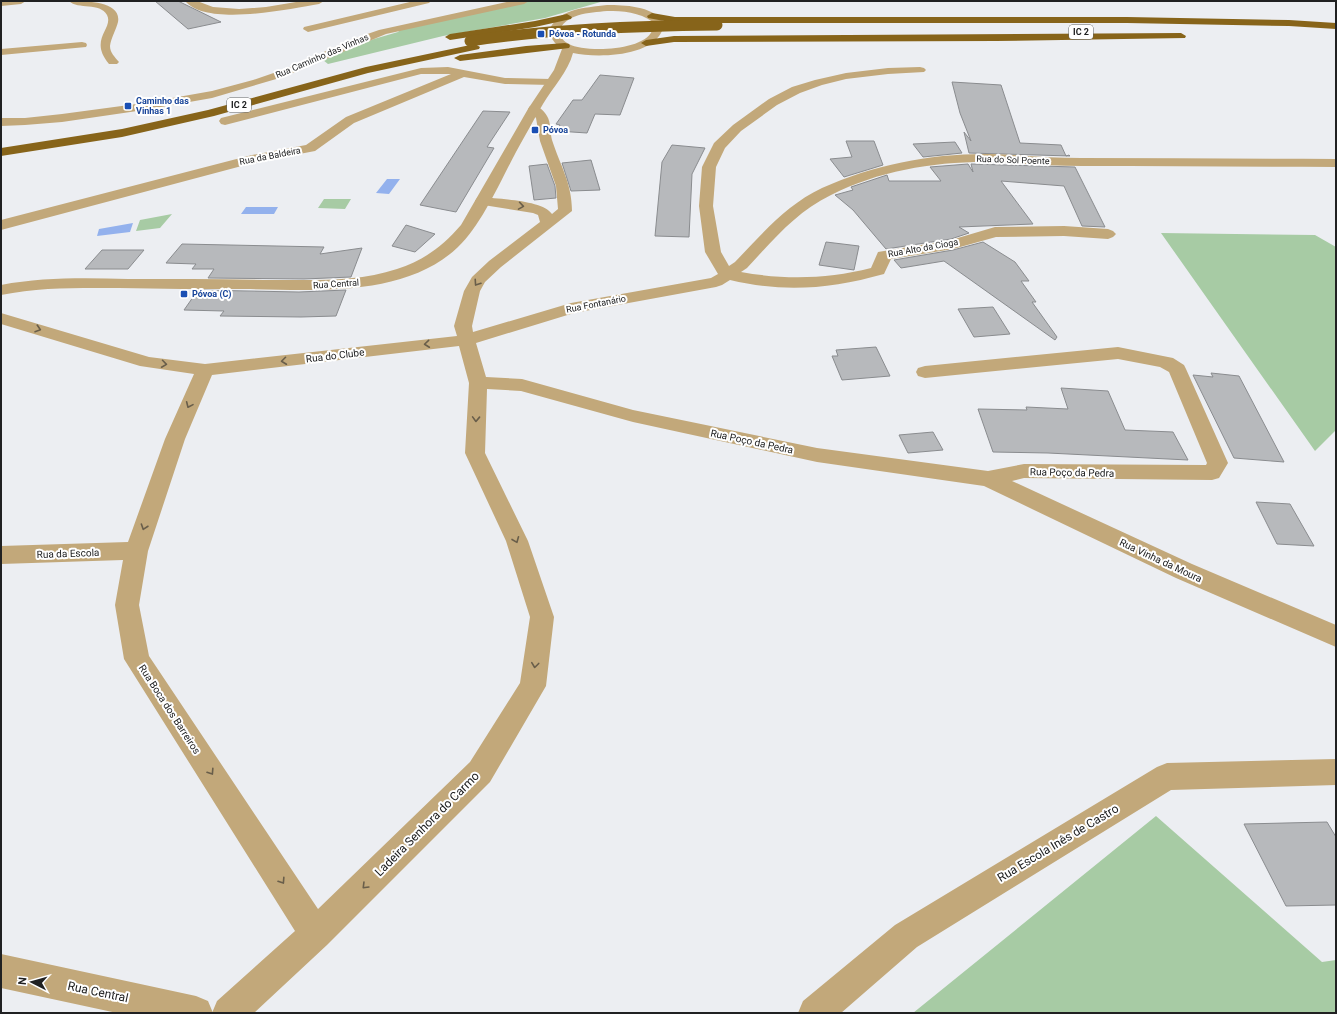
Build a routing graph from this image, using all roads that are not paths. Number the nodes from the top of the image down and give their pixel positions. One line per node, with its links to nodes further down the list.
1 (21, 1): 9 (street)
2 (74, 1): 29 (street)
3 (190, 1): 4 (street)
4 (319, 1)
5 (426, 1): 16 (street)
6 (524, 1): 39 (street, Rua Caminho das Vinhas)
7 (613, 1): 10 (street)
8 (628, 1): 11 (street)
9 (1, 3)
10 (594, 9): 11 (street); 13 (street)
11 (637, 11): 12 (street)
12 (652, 16): 14 (highway); 22 (street)
13 (567, 17): 21 (highway); 25 (street)
14 (1336, 26): 15 (highway, IC 2)
15 (718, 28): 22 (highway, IC 2); 23 (highway, IC 2)
16 (308, 29)
17 (1228, 32): 18 (highway)
18 (1321, 33): 19 (highway); 20 (highway)
19 (1336, 33)
20 (1292, 34)
21 (440, 40)
22 (646, 43): 28 (street)
23 (472, 44): 35 (highway, IC 2); 36 (highway, IC 2)
24 (82, 45): 27 (street)
25 (566, 47): 26 (highway); 28 (street); 30 (street, Rua Central)
26 (526, 49): 30 (street); 36 (highway)
27 (1, 52)
28 (606, 52): 30 (street)
29 (113, 62)
30 (564, 63): 34 (street, Rua Central)
31 (920, 70): 47 (street)
32 (317, 71): 35 (highway)
33 (463, 73): 34 (street); 38 (street); 45 (street, Rua da Baldeira)
34 (551, 82): 37 (street, Rua Central)
35 (273, 88): 40 (highway, IC 2)
36 (248, 103): 41 (highway, IC 2)
37 (534, 109): 43 (street, Rua Central); 44 (street, Ladeira Senhora do Carmo)
38 (225, 121)
39 (1, 122)
40 (1, 143)
41 (1, 152)
42 (1336, 163): 47 (street, Rua do Sol Poente)
43 (482, 201): 44 (street, one-way to 44); 48 (street, Rua Central)
44 (548, 223): 50 (street, Ladeira Senhora do Carmo, one-way to 50)
45 (1, 225)
46 (1108, 234): 47 (street, Rua Alto da Cioga)
47 (726, 274): 50 (street, Rua Fontanário)
48 (1, 290)
49 (1, 318): 51 (street, Rua do Clube, one-way to 51)
50 (466, 340): 51 (street, Rua do Clube, one-way to 51); 53 (street, Ladeira Senhora do Carmo)
51 (205, 370): 55 (street, Rua Boca dos Barreiros, one-way to 55)
52 (925, 372): 54 (street, Rua Poço da Pedra)
53 (478, 382): 54 (street, Rua Poço da Pedra); 59 (street, Ladeira Senhora do Carmo, one-way to 59)
54 (988, 479): 57 (street, Rua Vinha da Moura)
55 (136, 551): 56 (street, Rua da Escola); 59 (street, Rua Boca dos Barreiros, one-way to 59)
56 (1, 556)
57 (1336, 636)
58 (1336, 772): 64 (street, Rua Escola Inês de Castro)
59 (316, 934): 63 (street, Ladeira Senhora do Carmo)
60 (1, 971): 61 (street, Rua Central)
61 (108, 1004): 62 (street, Rua Central)
62 (196, 1013)
63 (229, 1013)
64 (815, 1013)

